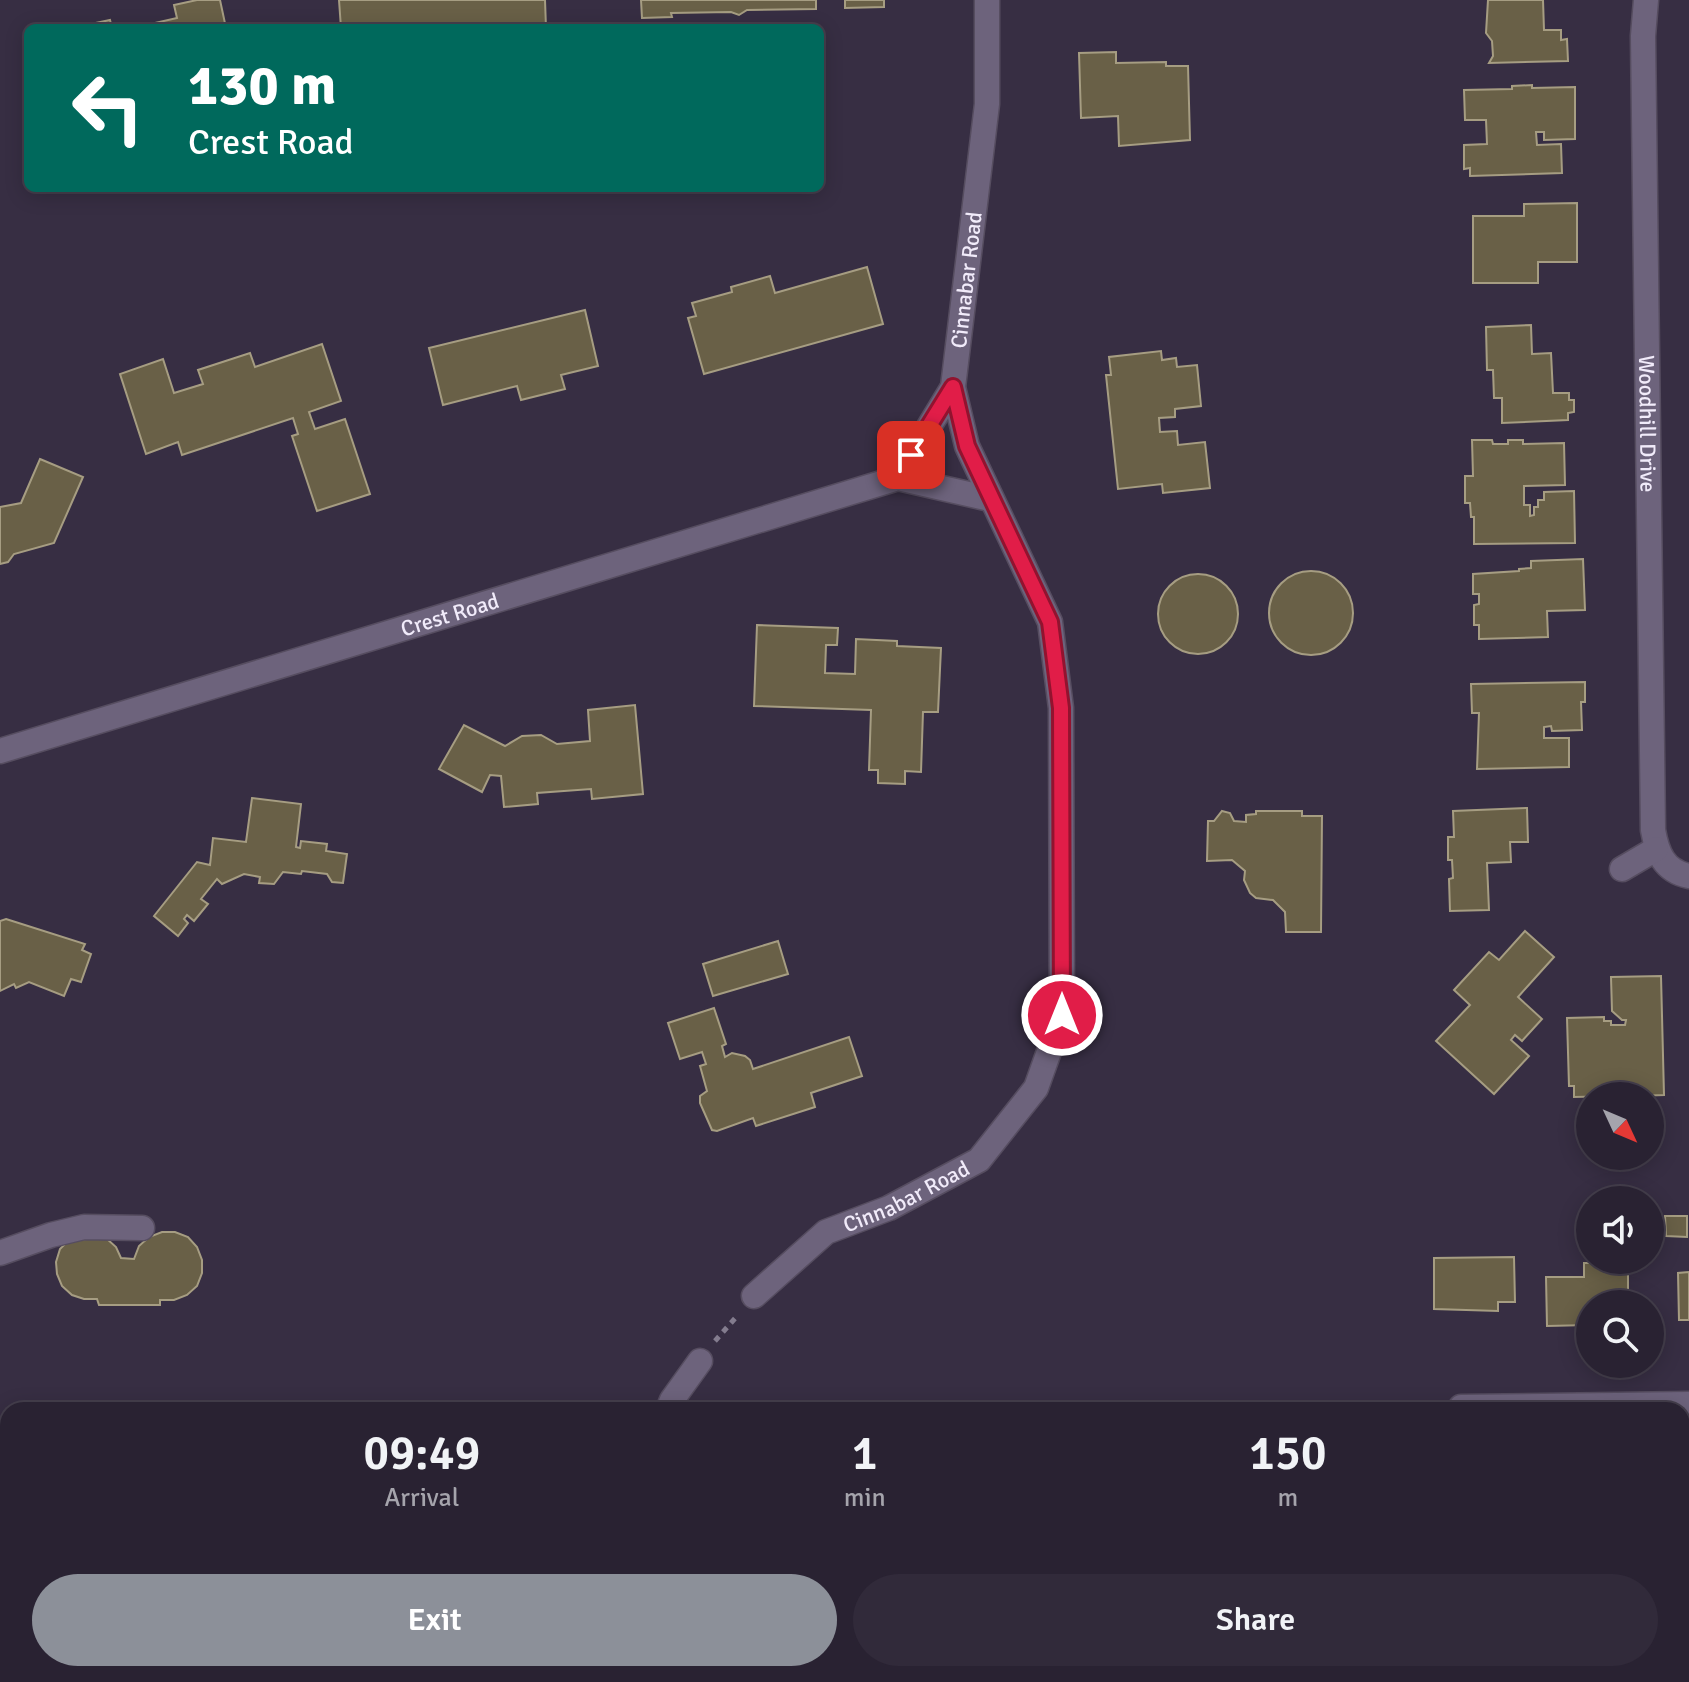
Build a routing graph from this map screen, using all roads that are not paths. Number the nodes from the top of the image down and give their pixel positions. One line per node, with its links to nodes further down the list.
1 (987, 0): 3 (street, Cinnabar Road)
2 (1646, 0): 7 (street, Woodhill Drive)
3 (953, 387): 4 (street); 5 (street, Cinnabar Road)
4 (898, 478): 5 (street, Crest Road); 6 (street, Crest Road)
5 (990, 499): 12 (street, Cinnabar Road)
6 (0, 751)
7 (1656, 849): 8 (street); 9 (street)
8 (1622, 869)
9 (1689, 876)
10 (142, 1228): 11 (street)
11 (0, 1253)
12 (754, 1296)
13 (700, 1361): 14 (street)
14 (671, 1402)

